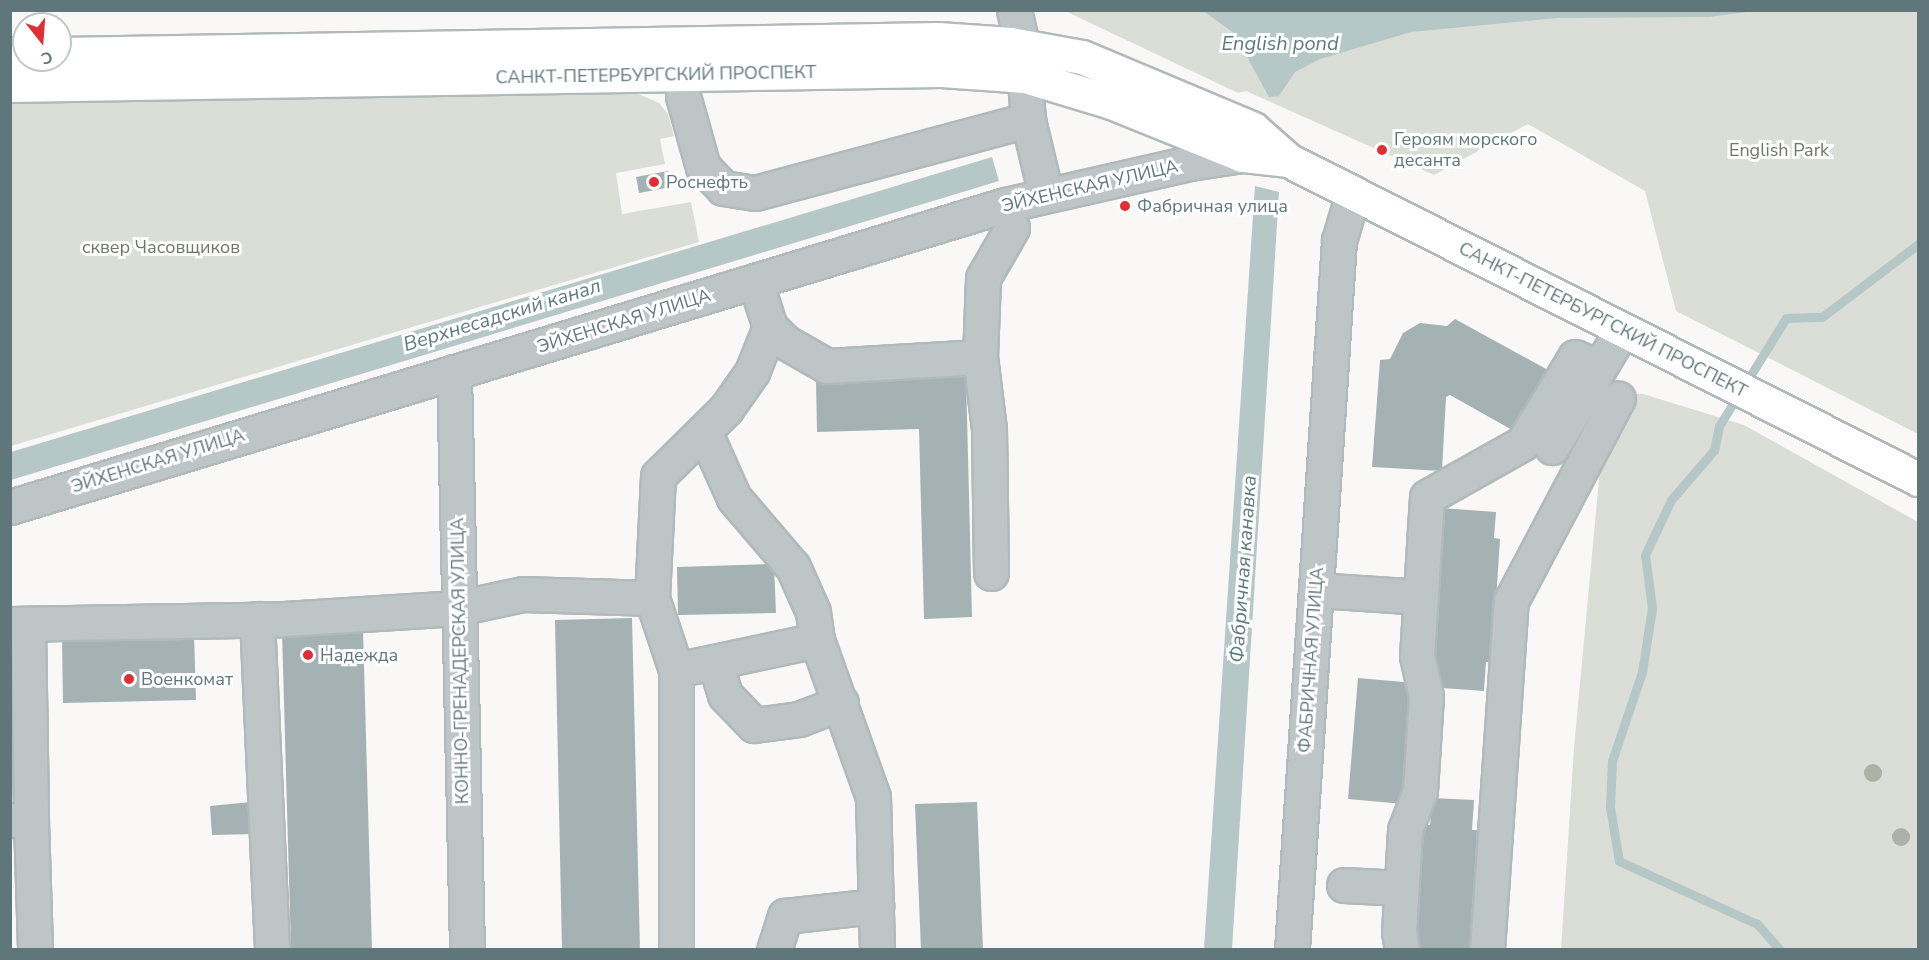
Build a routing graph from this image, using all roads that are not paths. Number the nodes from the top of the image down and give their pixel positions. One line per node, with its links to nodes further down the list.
1 (998, 10): 4 (street)
2 (1014, 10): 4 (street)
3 (72, 54): 4 (main road, САНКТ-ПЕТЕРБУРГСКИЙ ПРОСПЕКТ)
4 (1019, 55): 5 (main road, САНКТ-ПЕТЕРБУРГСКИЙ ПРОСПЕКТ); 7 (street); 8 (main road, САНКТ-ПЕТЕРБУРГСКИЙ ПРОСПЕКТ); 9 (main road, САНКТ-ПЕТЕРБУРГСКИЙ ПРОСПЕКТ)
5 (683, 74): 6 (main road, САНКТ-ПЕТЕРБУРГСКИЙ ПРОСПЕКТ); 7 (street)
6 (10, 85)
7 (1028, 120): 11 (street)
8 (1242, 155): 9 (main road, САНКТ-ПЕТЕРБУРГСКИЙ ПРОСПЕКТ); 11 (street, ЭЙХЕНСКАЯ УЛИЦА)
9 (1288, 160): 10 (main road, САНКТ-ПЕТЕРБУРГСКИЙ ПРОСПЕКТ)
10 (1353, 193): 15 (main road, САНКТ-ПЕТЕРБУРГСКИЙ ПРОСПЕКТ); 25 (street, ФАБРИЧНАЯ УЛИЦА)
11 (1046, 195): 13 (street, ЭЙХЕНСКАЯ УЛИЦА)
12 (1012, 228): 16 (street)
13 (755, 281): 14 (street); 18 (street, ЭЙХЕНСКАЯ УЛИЦА)
14 (770, 327): 16 (street); 20 (street)
15 (1622, 330): 17 (street); 22 (main road, САНКТ-ПЕТЕРБУРГСКИЙ ПРОСПЕКТ)
16 (980, 356): 24 (street)
17 (1599, 368): 21 (street); 26 (street)
18 (454, 372): 23 (street, ЭЙХЕНСКАЯ УЛИЦА); 28 (street, КОННО-ГРЕНАДЕРСКАЯ УЛИЦА)
19 (1618, 398): 47 (street)
20 (704, 431): 27 (street); 31 (street)
21 (1552, 447)
22 (1918, 480)
23 (10, 507)
24 (991, 573)
25 (1316, 590): 26 (street); 45 (street, ФАБРИЧНАЯ УЛИЦА)
26 (1421, 597): 37 (street)
27 (652, 598): 28 (street); 33 (street)
28 (458, 608): 29 (street); 41 (street, КОННО-ГРЕНАДЕРСКАЯ УЛИЦА)
29 (257, 619): 30 (street); 40 (street)
30 (19, 624): 35 (street)
31 (817, 640): 32 (street); 34 (street)
32 (715, 662): 33 (street); 34 (street)
33 (676, 670): 42 (street)
34 (841, 703): 38 (street)
35 (21, 821): 39 (street)
36 (1344, 885): 37 (street)
37 (1401, 888): 46 (street)
38 (876, 906): 43 (street); 44 (street)
39 (35, 950)
40 (272, 950)
41 (467, 950)
42 (676, 950)
43 (774, 950)
44 (877, 950)
45 (1292, 950)
46 (1402, 950)
47 (1487, 950)

